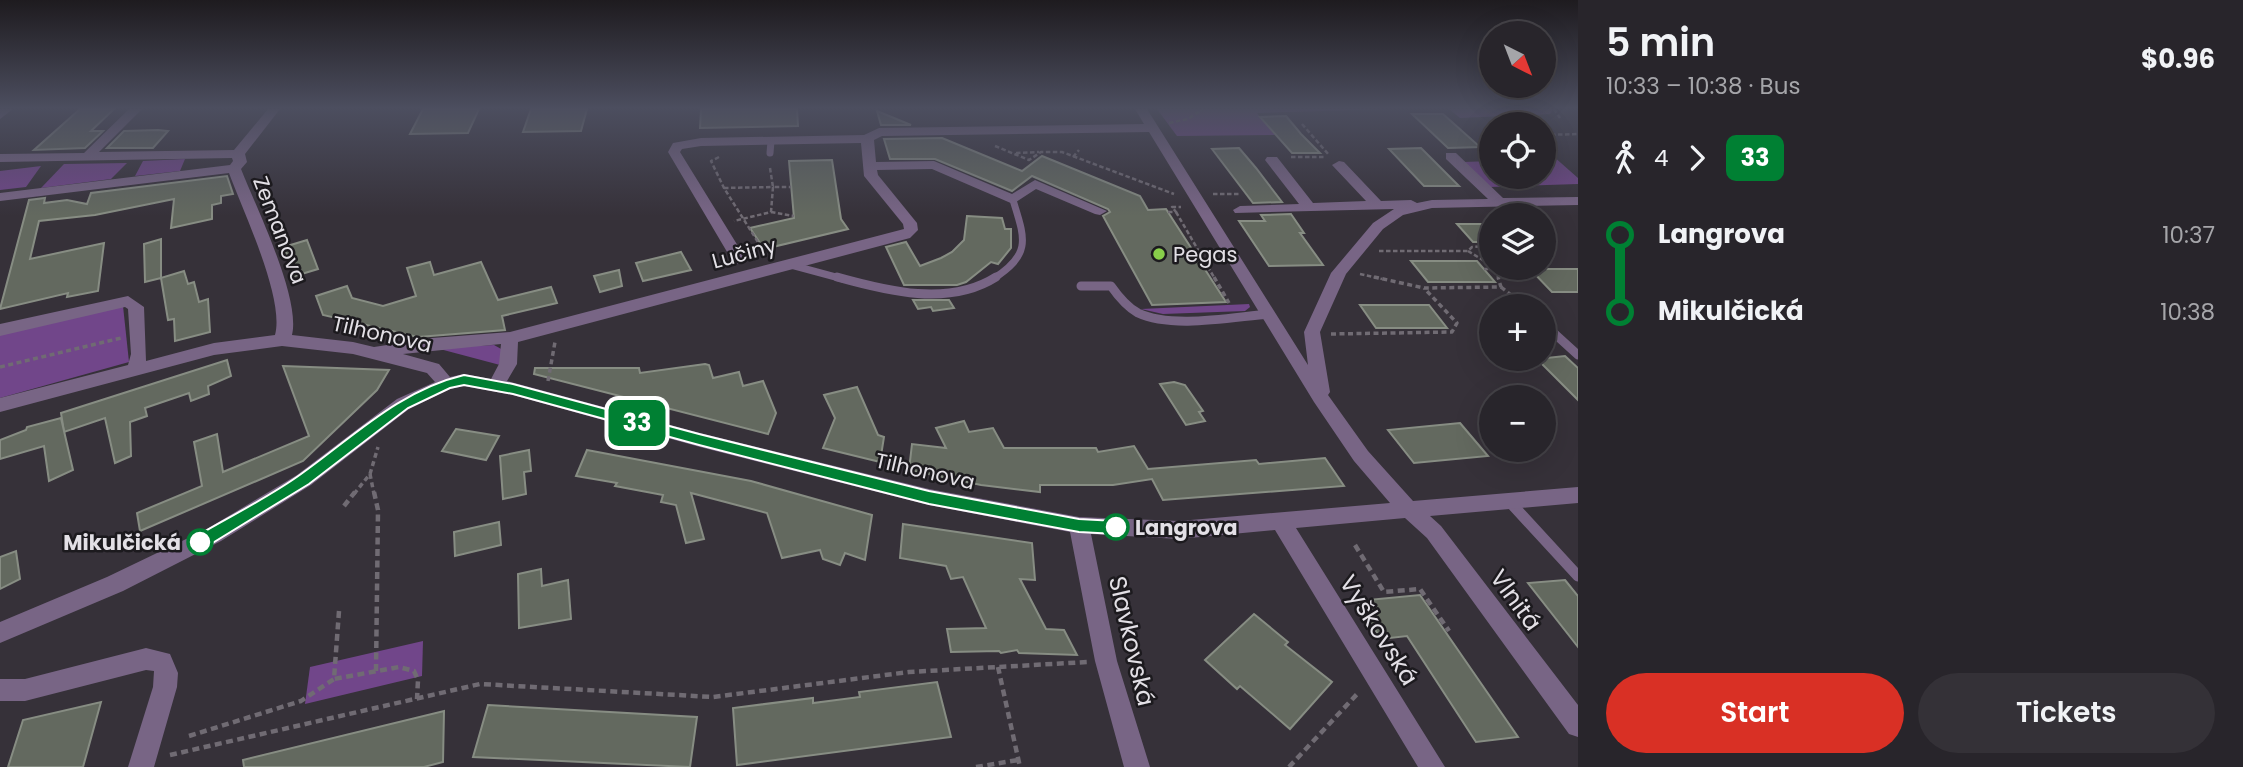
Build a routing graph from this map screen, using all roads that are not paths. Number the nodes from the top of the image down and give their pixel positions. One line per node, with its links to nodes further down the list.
1 (99, 145): 9 (street)
2 (248, 145): 12 (street, Zemanova)
3 (685, 145): 26 (street)
4 (722, 145): 5 (street)
5 (820, 145)
6 (868, 145): 14 (street, Lučiny)
7 (1168, 145): 29 (street)
8 (1451, 156): 18 (street)
9 (87, 157): 10 (street); 12 (street)
10 (0, 158)
11 (1272, 160): 22 (street)
12 (236, 161): 15 (street); 33 (street, Zemanova)
13 (1339, 165): 20 (street)
14 (871, 166): 16 (street); 27 (street, Lučiny)
15 (0, 197)
16 (1013, 200): 24 (street); 27 (lane)
17 (1578, 201): 18 (street)
18 (1499, 202): 19 (street)
19 (1432, 204): 20 (street); 25 (street)
20 (1377, 205): 21 (street)
21 (1346, 206): 22 (street); 25 (street)
22 (1309, 208): 23 (street)
23 (1240, 210)
24 (1100, 212)
25 (1378, 226): 39 (street)
26 (738, 259)
27 (791, 265): 32 (street, Lučiny)
28 (1081, 286): 29 (lane)
29 (1269, 314): 39 (street)
30 (0, 330): 36 (street)
31 (1556, 336): 35 (lane)
32 (510, 338): 34 (street, Lučiny); 38 (street)
33 (282, 340): 34 (street, Tilhonova); 36 (street, Tilhonova)
34 (375, 354): 37 (street, Tilhonova)
35 (1578, 355)
36 (136, 368): 40 (street, Tilhonova)
37 (446, 384): 38 (street, Tilhonova); 47 (street)
38 (496, 385): 45 (street, Tilhonova)
39 (1322, 399): 43 (street)
40 (0, 405)
41 (1578, 495): 42 (street, Tilhonova)
42 (1508, 500): 43 (street, Tilhonova); 46 (lane)
43 (1407, 510): 44 (street, Tilhonova); 49 (street, Vlnitá)
44 (1281, 522): 45 (street, Tilhonova); 52 (street, Vyškovská)
45 (1079, 525): 51 (street, Slavkovská)
46 (1578, 576)
47 (0, 633)
48 (0, 690): 50 (street)
49 (1578, 725)
50 (142, 765)
51 (1138, 767)
52 (1432, 767)

